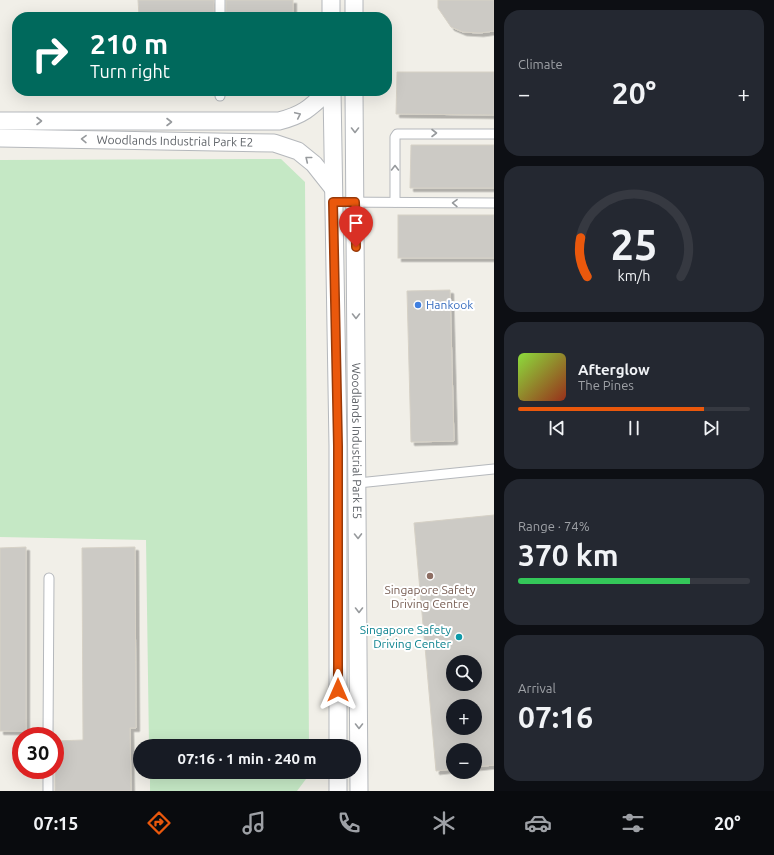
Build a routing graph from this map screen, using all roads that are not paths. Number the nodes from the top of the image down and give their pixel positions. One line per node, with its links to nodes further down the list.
1 (220, 0): 4 (lane)
2 (331, 0): 5 (street)
3 (354, 0): 6 (street)
4 (220, 12)
5 (331, 12)
6 (354, 12)
7 (323, 96): 10 (street, Woodlands Industrial Park E2, one-way to 7)
8 (332, 96): 13 (street, Woodlands Industrial Park E5)
9 (354, 96): 14 (street, Woodlands Industrial Park E5, one-way to 14)
10 (0, 121)
11 (494, 134): 15 (lane, one-way to 11)
12 (0, 138): 13 (street, Woodlands Industrial Park E2, one-way to 12)
13 (333, 195): 14 (lane); 21 (street, Woodlands Industrial Park E5)
14 (355, 202): 15 (lane); 18 (street, Woodlands Industrial Park E5, one-way to 18)
15 (395, 202): 16 (lane, one-way to 15)
16 (494, 203)
17 (494, 469): 18 (lane)
18 (358, 483): 26 (street, Woodlands Industrial Park E5, one-way to 26)
19 (49, 578): 20 (lane)
20 (48, 727)
21 (338, 739)
22 (48, 779): 24 (lane)
23 (338, 779): 25 (street)
24 (48, 791)
25 (338, 791)
26 (359, 791)

